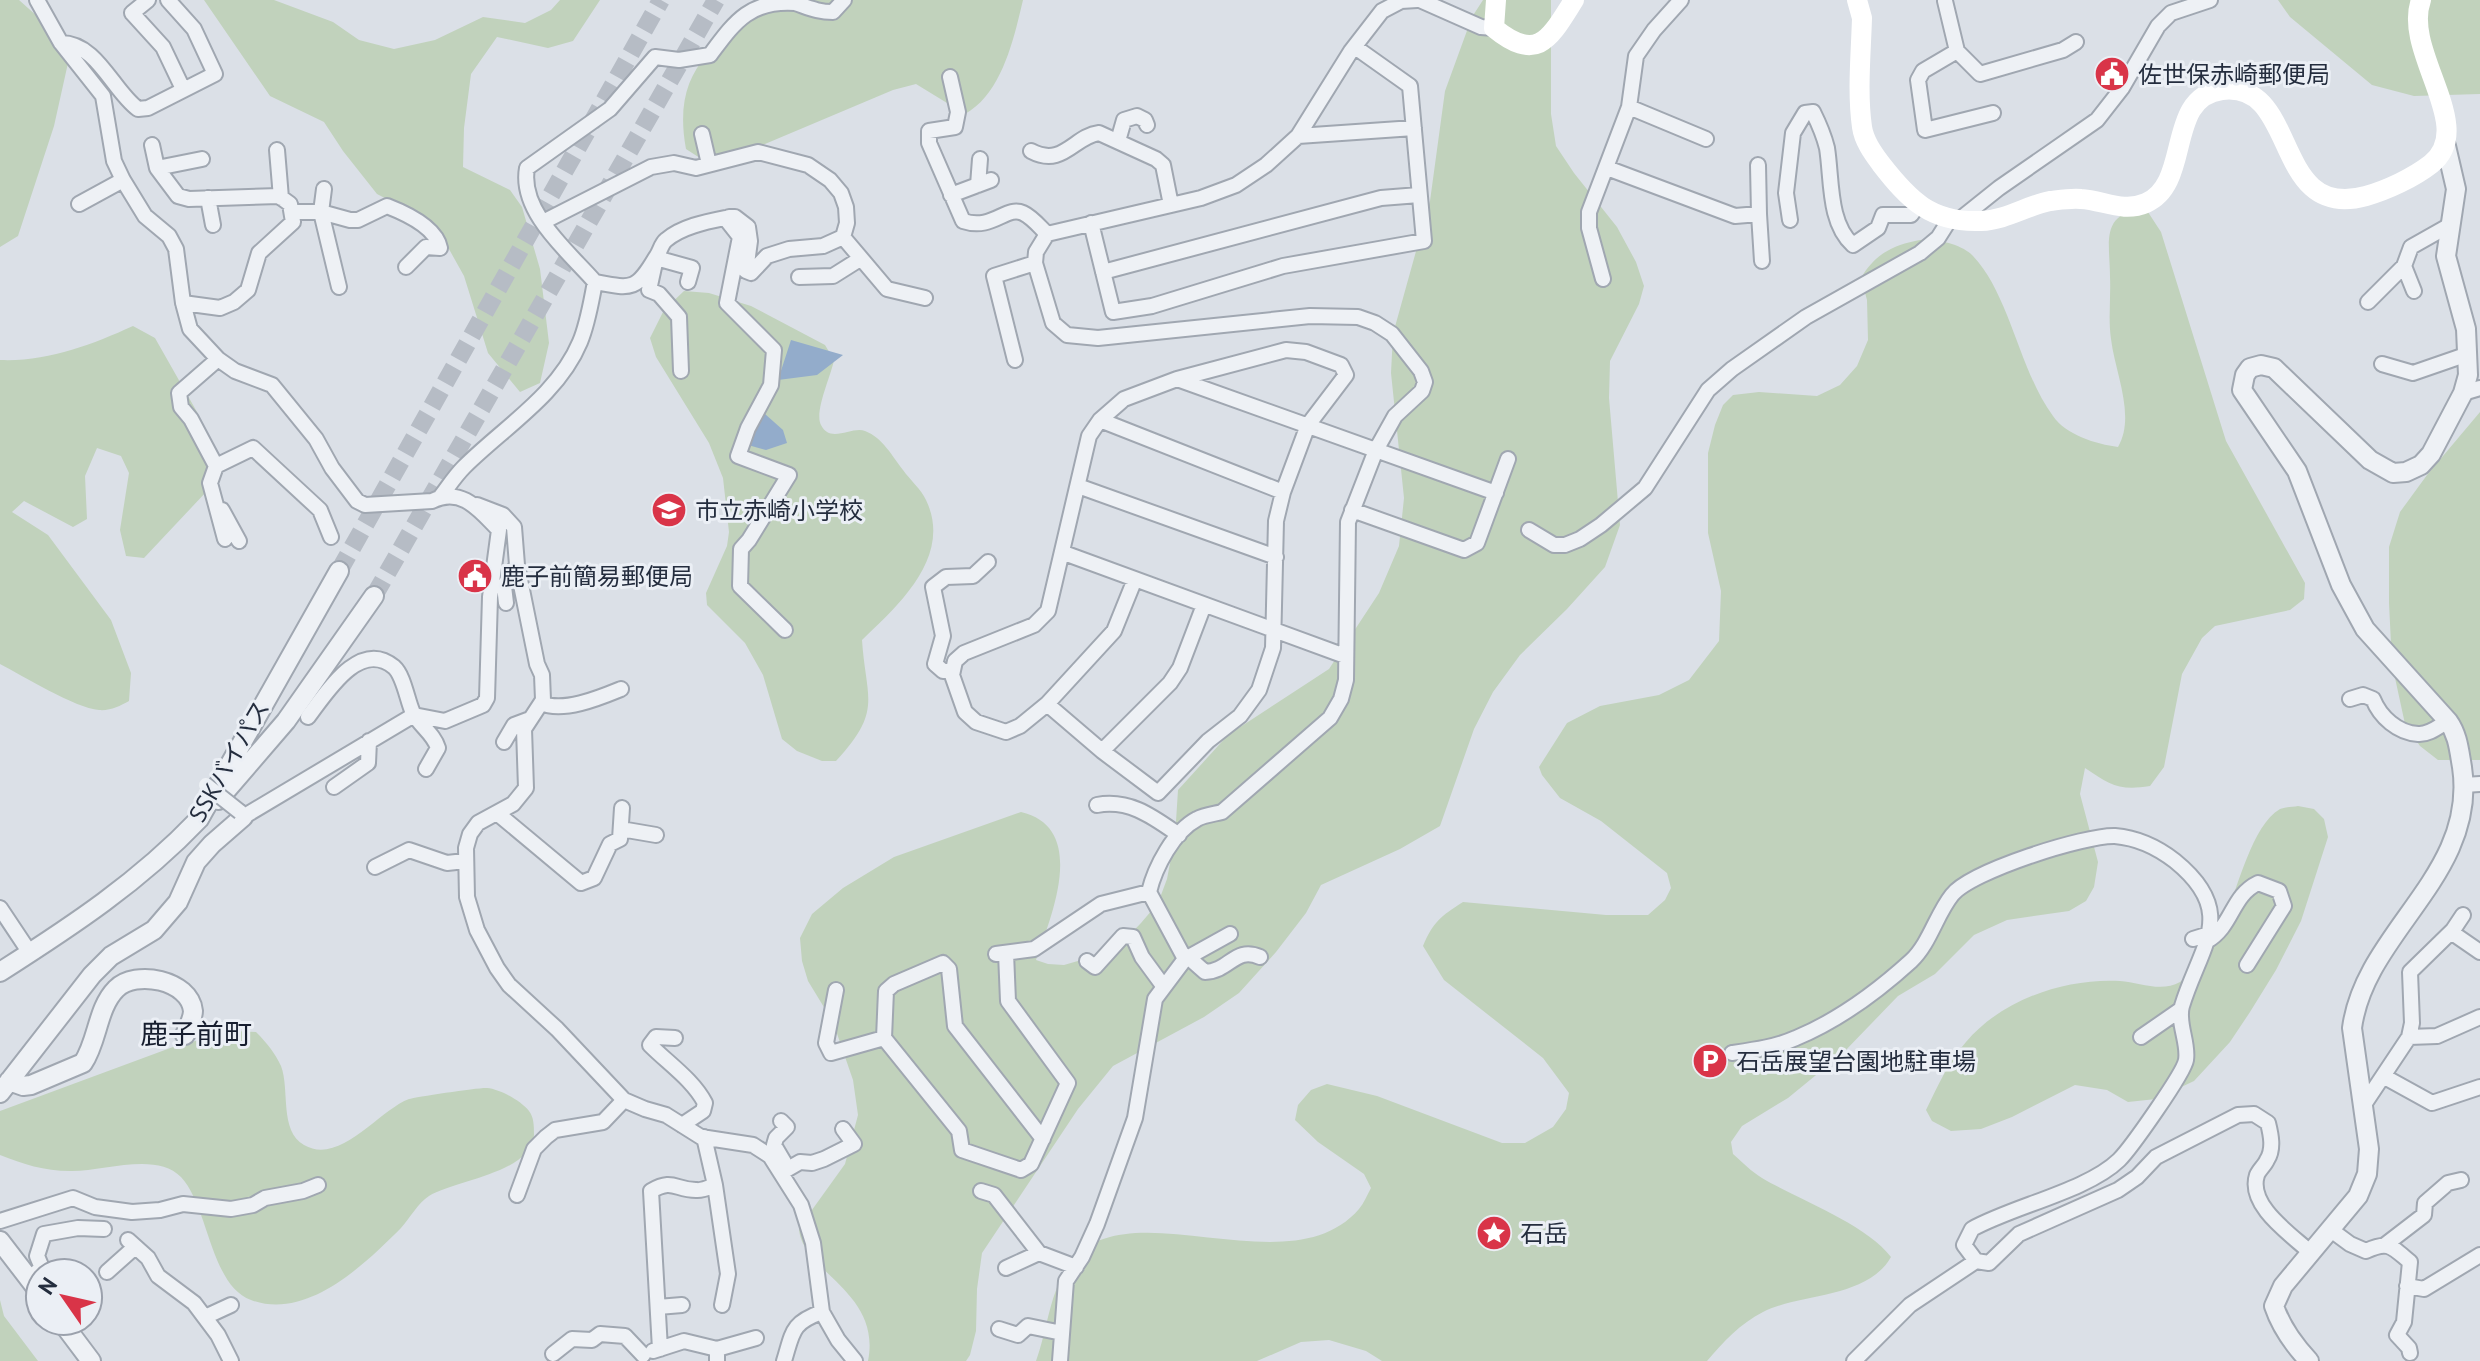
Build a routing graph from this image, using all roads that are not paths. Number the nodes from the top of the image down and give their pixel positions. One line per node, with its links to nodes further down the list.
1 (37, 0): 16 (street)
2 (148, 0): 20 (street)
3 (168, 0): 20 (street)
4 (844, 0): 54 (street)
5 (1419, 0): 14 (street); 17 (street)
6 (1496, 0): 14 (main road)
7 (1574, 0): 14 (main road)
8 (1681, 0): 21 (street)
9 (1857, 0): 46 (main road)
10 (1938, 0): 11 (street)
11 (1945, 0): 18 (street)
12 (2210, 0): 52 (street)
13 (2421, 0): 30 (main road)
14 (1494, 28)
15 (2076, 42): 18 (street)
16 (61, 43): 20 (street); 39 (street)
17 (1355, 47): 24 (street); 26 (street)
18 (1957, 51): 22 (street)
19 (948, 88): 41 (street)
20 (183, 89)
21 (1629, 107): 27 (street); 38 (street)
22 (1993, 113)
23 (1147, 125): 28 (street)
24 (1414, 128): 26 (street); 42 (street)
25 (702, 134): 35 (street)
26 (1298, 136): 47 (street)
27 (1706, 139)
28 (1118, 141): 32 (street); 47 (street)
29 (152, 145): 37 (street)
30 (2446, 146): 52 (main road); 57 (street)
31 (277, 150): 44 (street)
32 (1031, 151)
33 (202, 159): 37 (street)
34 (980, 159): 41 (street)
35 (709, 164): 54 (street); 59 (street)
36 (1758, 165): 50 (street)
37 (157, 168): 43 (street)
38 (1607, 168): 50 (street); 69 (street)
39 (123, 180): 45 (street); 75 (street)
40 (324, 189): 49 (street)
41 (951, 195): 58 (street)
42 (1419, 195): 67 (street); 67 (street)
43 (208, 198): 44 (street); 56 (street)
44 (281, 198): 48 (street)
45 (79, 204)
46 (1919, 204): 52 (main road); 53 (street)
47 (1171, 205): 55 (street)
48 (293, 212): 49 (street); 75 (street)
49 (321, 212): 65 (street); 71 (street)
50 (1759, 214): 62 (street)
51 (725, 218): 59 (street); 60 (street); 106 (street)
52 (1955, 219): 94 (street)
53 (1790, 220)
54 (543, 222): 70 (street)
55 (1091, 223): 58 (street); 67 (street)
56 (213, 225)
57 (2450, 225): 64 (street); 76 (street)
58 (1047, 234): 63 (street)
59 (843, 237): 61 (street)
60 (656, 258): 66 (street); 70 (street); 80 (street)
61 (860, 259): 68 (street); 73 (street)
62 (1762, 261)
63 (1035, 263): 78 (street); 85 (street)
64 (2404, 266): 72 (street); 74 (street)
65 (406, 267)
66 (692, 269)
67 (1103, 272)
68 (799, 277)
69 (1603, 279)
70 (595, 282): 91 (street)
71 (339, 287)
72 (2414, 291)
73 (925, 298)
74 (2368, 302)
75 (183, 303): 77 (street)
76 (2468, 354): 79 (street); 82 (street)
77 (218, 359): 87 (street); 91 (street)
78 (1015, 360)
79 (2382, 364)
80 (681, 371)
81 (1177, 379): 83 (street); 84 (street); 84 (street)
82 (2472, 391): 117 (street)
83 (1100, 420): 88 (street); 89 (street)
84 (1308, 425): 85 (street); 89 (street)
85 (1376, 450): 90 (street); 93 (street)
86 (1508, 459): 90 (street)
87 (216, 466): 95 (street); 96 (street)
88 (1078, 486): 97 (street); 98 (street)
89 (1283, 492): 98 (street)
90 (1496, 493): 93 (street)
91 (441, 496): 92 (street)
92 (474, 504): 100 (street); 114 (street)
93 (1352, 510): 108 (street)
94 (1529, 530)
95 (331, 537)
96 (232, 540)
97 (1064, 553): 102 (street); 109 (street)
98 (1276, 557): 107 (street)
99 (988, 562): 109 (street)
100 (517, 565): 104 (street); 112 (street)
101 (339, 571): 129 (street, SSKバイパス)
102 (1135, 579): 105 (street); 113 (street)
103 (374, 596): 129 (street)
104 (506, 603)
105 (1204, 605): 107 (street); 120 (street)
106 (785, 630)
107 (1273, 630): 108 (street); 120 (street)
108 (1345, 656): 132 (street)
109 (953, 671): 113 (street)
110 (621, 689): 112 (street)
111 (2350, 699): 117 (street)
112 (541, 703): 116 (street)
113 (1047, 704): 120 (street)
114 (414, 715): 115 (street); 118 (street); 121 (street)
115 (308, 717)
116 (531, 719): 119 (street); 127 (street)
117 (2448, 721): 123 (street)
118 (369, 741): 124 (street); 128 (street)
119 (504, 742)
120 (1102, 751)
121 (426, 769)
122 (206, 785): 128 (street, bridge)
123 (2472, 785): 162 (street)
124 (334, 787)
125 (1097, 805): 132 (street)
126 (622, 808): 130 (street)
127 (497, 813): 130 (street); 133 (street)
128 (241, 815): 159 (street)
129 (199, 819): 141 (street, SSKバイパス)
130 (621, 829): 131 (street)
131 (656, 835)
132 (1179, 835): 135 (street)
133 (465, 861): 134 (street); 161 (street)
134 (375, 867)
135 (1149, 892): 144 (street); 167 (street)
136 (0, 908): 141 (street)
137 (2463, 915): 138 (street)
138 (2451, 932): 142 (street); 154 (street)
139 (1230, 934): 144 (street)
140 (2203, 938): 145 (street); 150 (street); 157 (street)
141 (30, 953): 147 (street, SSKバイパス)
142 (2479, 953)
143 (1260, 957): 144 (street)
144 (1186, 958): 148 (street)
145 (2247, 965)
146 (1095, 968): 148 (street)
147 (0, 972)
148 (1164, 987): 184 (street)
149 (831, 995): 156 (street)
150 (2180, 1010): 153 (street); 183 (street)
151 (2480, 1017): 154 (street)
152 (185, 1035): 159 (street)
153 (2141, 1037)
154 (2409, 1037): 158 (street)
155 (675, 1038): 164 (street)
156 (884, 1038): 167 (street); 167 (street)
157 (1732, 1053)
158 (2383, 1076): 160 (street); 162 (street)
159 (4, 1087)
160 (2480, 1087)
161 (624, 1100): 164 (street); 173 (street)
162 (2363, 1106): 176 (street)
163 (781, 1121): 168 (street)
164 (682, 1125): 166 (street)
165 (843, 1129): 168 (street)
166 (704, 1137): 168 (street); 171 (street)
167 (1043, 1139)
168 (785, 1171): 193 (street)
169 (2461, 1180): 178 (street)
170 (318, 1185): 174 (street)
171 (715, 1185): 191 (street); 192 (street)
172 (981, 1191): 179 (street)
173 (517, 1195)
174 (0, 1221)
175 (104, 1229): 182 (street)
176 (2331, 1230): 178 (street); 180 (street)
177 (0, 1241): 187 (street)
178 (2385, 1245): 188 (street)
179 (1039, 1253): 184 (street); 185 (street)
180 (2311, 1253): 183 (street); 210 (street)
181 (2480, 1255): 188 (street)
182 (37, 1257)
183 (1976, 1261): 209 (street)
184 (1076, 1267): 196 (street)
185 (1006, 1268)
186 (107, 1272): 194 (street)
187 (24, 1273)
188 (2407, 1286): 200 (street)
189 (231, 1305): 194 (street)
190 (682, 1305): 192 (street)
191 (722, 1305)
192 (658, 1307): 199 (street)
193 (822, 1312): 206 (street); 207 (street)
194 (205, 1317): 205 (street)
195 (999, 1329): 196 (street)
196 (1062, 1333): 208 (street)
197 (73, 1337): 204 (street)
198 (756, 1338): 202 (street)
199 (660, 1349): 202 (street); 203 (street)
200 (2410, 1353)
201 (553, 1354): 203 (street)
202 (717, 1355)
203 (644, 1358)
204 (91, 1361)
205 (231, 1361)
206 (784, 1361)
207 (855, 1361)
208 (1060, 1361)
209 (1854, 1361)
210 (2309, 1361)

